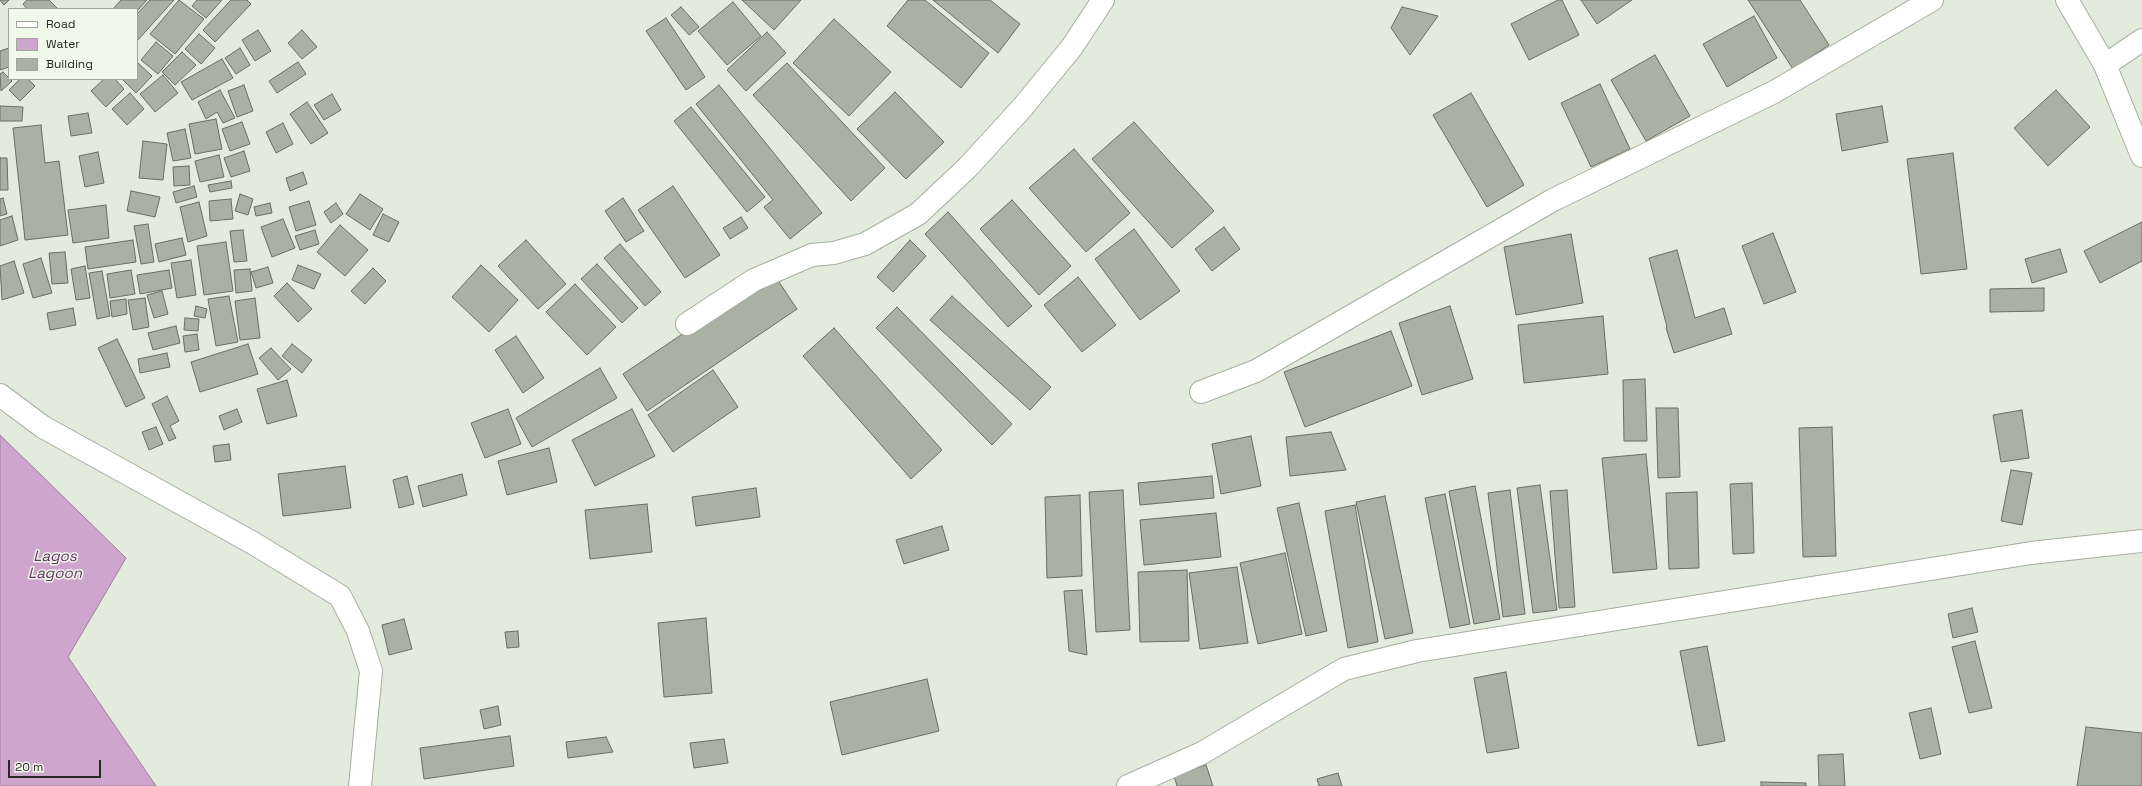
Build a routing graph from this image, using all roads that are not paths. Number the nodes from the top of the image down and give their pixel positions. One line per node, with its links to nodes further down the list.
1 (1103, 0): 7 (street)
2 (1932, 0): 8 (street)
3 (2068, 0): 5 (street)
4 (2142, 40): 5 (street)
5 (2105, 65): 6 (street)
6 (2142, 156)
7 (687, 324)
8 (1201, 392)
9 (0, 395): 11 (street)
10 (2142, 541): 12 (street)
11 (360, 786)
12 (1128, 786)

